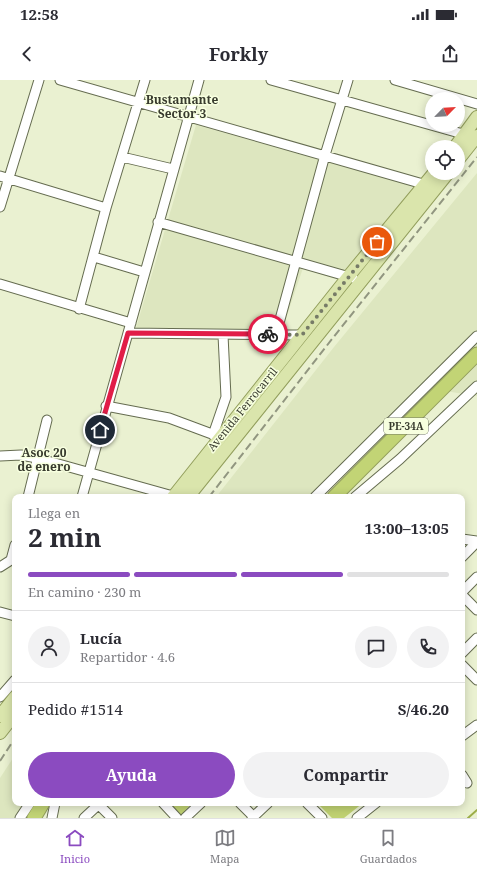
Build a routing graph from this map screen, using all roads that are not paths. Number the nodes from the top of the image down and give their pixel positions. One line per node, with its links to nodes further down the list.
1 (39, 80): 18 (street)
2 (60, 80): 9 (street)
3 (145, 80): 9 (street)
4 (199, 80): 12 (street)
5 (271, 80): 8 (street)
6 (348, 80): 8 (street)
7 (395, 80): 10 (street)
8 (342, 100): 13 (street); 15 (street)
9 (138, 104): 12 (street); 16 (street)
10 (477, 104)
11 (477, 117): 13 (main road)
12 (188, 118): 15 (street); 17 (street)
13 (472, 136): 14 (main road)
14 (465, 148)
15 (325, 155): 21 (street); 26 (street)
16 (122, 157): 17 (street); 23 (street)
17 (173, 169): 24 (street)
18 (4, 177): 22 (street); 23 (street)
19 (432, 180): 21 (main road, Avenida Ferrocarril)
20 (438, 180): 21 (main road, Avenida Ferrocarril)
21 (430, 186): 28 (main road, Avenida Ferrocarril); 29 (main road, Avenida Ferrocarril)
22 (0, 207)
23 (106, 208): 25 (street)
24 (158, 222): 26 (street); 27 (street)
25 (94, 257): 27 (street); 31 (street)
26 (296, 261): 28 (street); 34 (street)
27 (144, 272): 32 (street)
28 (348, 277): 29 (street); 36 (main road, Avenida Ferrocarril)
29 (360, 280): 50 (main road, Avenida Ferrocarril)
30 (0, 284): 31 (street)
31 (79, 308): 32 (street)
32 (131, 323): 33 (street)
33 (128, 333): 35 (street); 40 (street)
34 (276, 334): 35 (street); 36 (street)
35 (223, 335): 42 (street)
36 (302, 335): 42 (main road, Avenida Ferrocarril)
37 (477, 336): 51 (street)
38 (477, 354): 52 (highway, PE-34A)
39 (477, 386): 53 (street)
40 (106, 406): 42 (street); 45 (street)
41 (47, 420): 44 (street)
42 (216, 436): 49 (main road, Avenida Ferrocarril)
43 (0, 456): 44 (street)
44 (37, 458): 45 (street); 46 (street)
45 (88, 472): 47 (street); 48 (street)
46 (29, 494)
47 (83, 494)
48 (163, 494)
49 (175, 494)
50 (190, 494)
51 (318, 494)
52 (337, 494)
53 (359, 494)
54 (465, 540): 55 (street)
55 (477, 542): 56 (street)
56 (465, 554)
57 (12, 561): 58 (street)
58 (0, 567)
59 (477, 577): 60 (street)
60 (465, 591)
61 (465, 597): 62 (street)
62 (477, 610)
63 (0, 612): 64 (street)
64 (12, 615)
65 (477, 638): 66 (street)
66 (465, 650)
67 (465, 668): 68 (street)
68 (477, 680)
69 (12, 683): 70 (street)
70 (0, 697)
71 (12, 701): 72 (main road)
72 (0, 716)
73 (12, 718): 75 (main road)
74 (477, 725): 76 (street)
75 (0, 733)
76 (465, 734)
77 (465, 780): 78 (street)
78 (467, 783)
79 (28, 806): 91 (street)
80 (41, 806): 92 (highway)
81 (54, 806): 93 (street)
82 (95, 806): 94 (street)
83 (99, 806): 95 (street)
84 (165, 806): 96 (street)
85 (198, 806): 97 (street)
86 (243, 806): 90 (street)
87 (265, 806): 90 (street)
88 (311, 806): 98 (street)
89 (372, 806): 99 (street)
90 (253, 817)
91 (20, 818)
92 (34, 818)
93 (52, 818)
94 (84, 818)
95 (112, 818)
96 (177, 818)
97 (185, 818)
98 (322, 818)
99 (357, 818)

